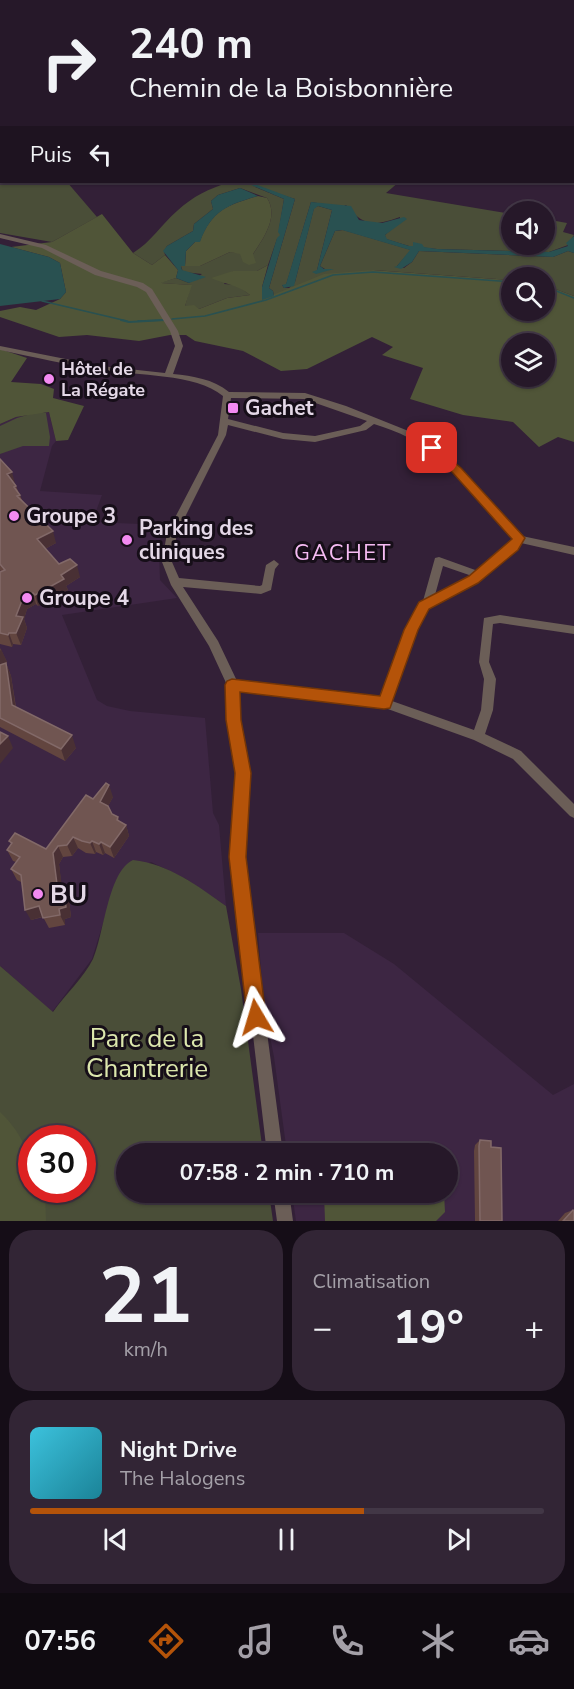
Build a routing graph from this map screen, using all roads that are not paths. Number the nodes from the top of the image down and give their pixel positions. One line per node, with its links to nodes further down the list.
1 (0, 236): 3 (street)
2 (0, 348): 3 (street)
3 (168, 376): 4 (street)
4 (227, 395): 5 (street); 6 (street)
5 (225, 421): 6 (street); 11 (street)
6 (372, 421): 7 (street)
7 (519, 538): 8 (street); 10 (street)
8 (574, 551)
9 (274, 564): 11 (street)
10 (479, 575): 12 (street); 12 (street)
11 (175, 582): 14 (street)
12 (428, 602): 15 (street)
13 (574, 630): 16 (street)
14 (232, 685): 15 (street); 18 (street)
15 (384, 703): 16 (street)
16 (478, 736): 17 (street)
17 (573, 808)
18 (274, 1143)
19 (283, 1203): 20 (street)
20 (285, 1221)

